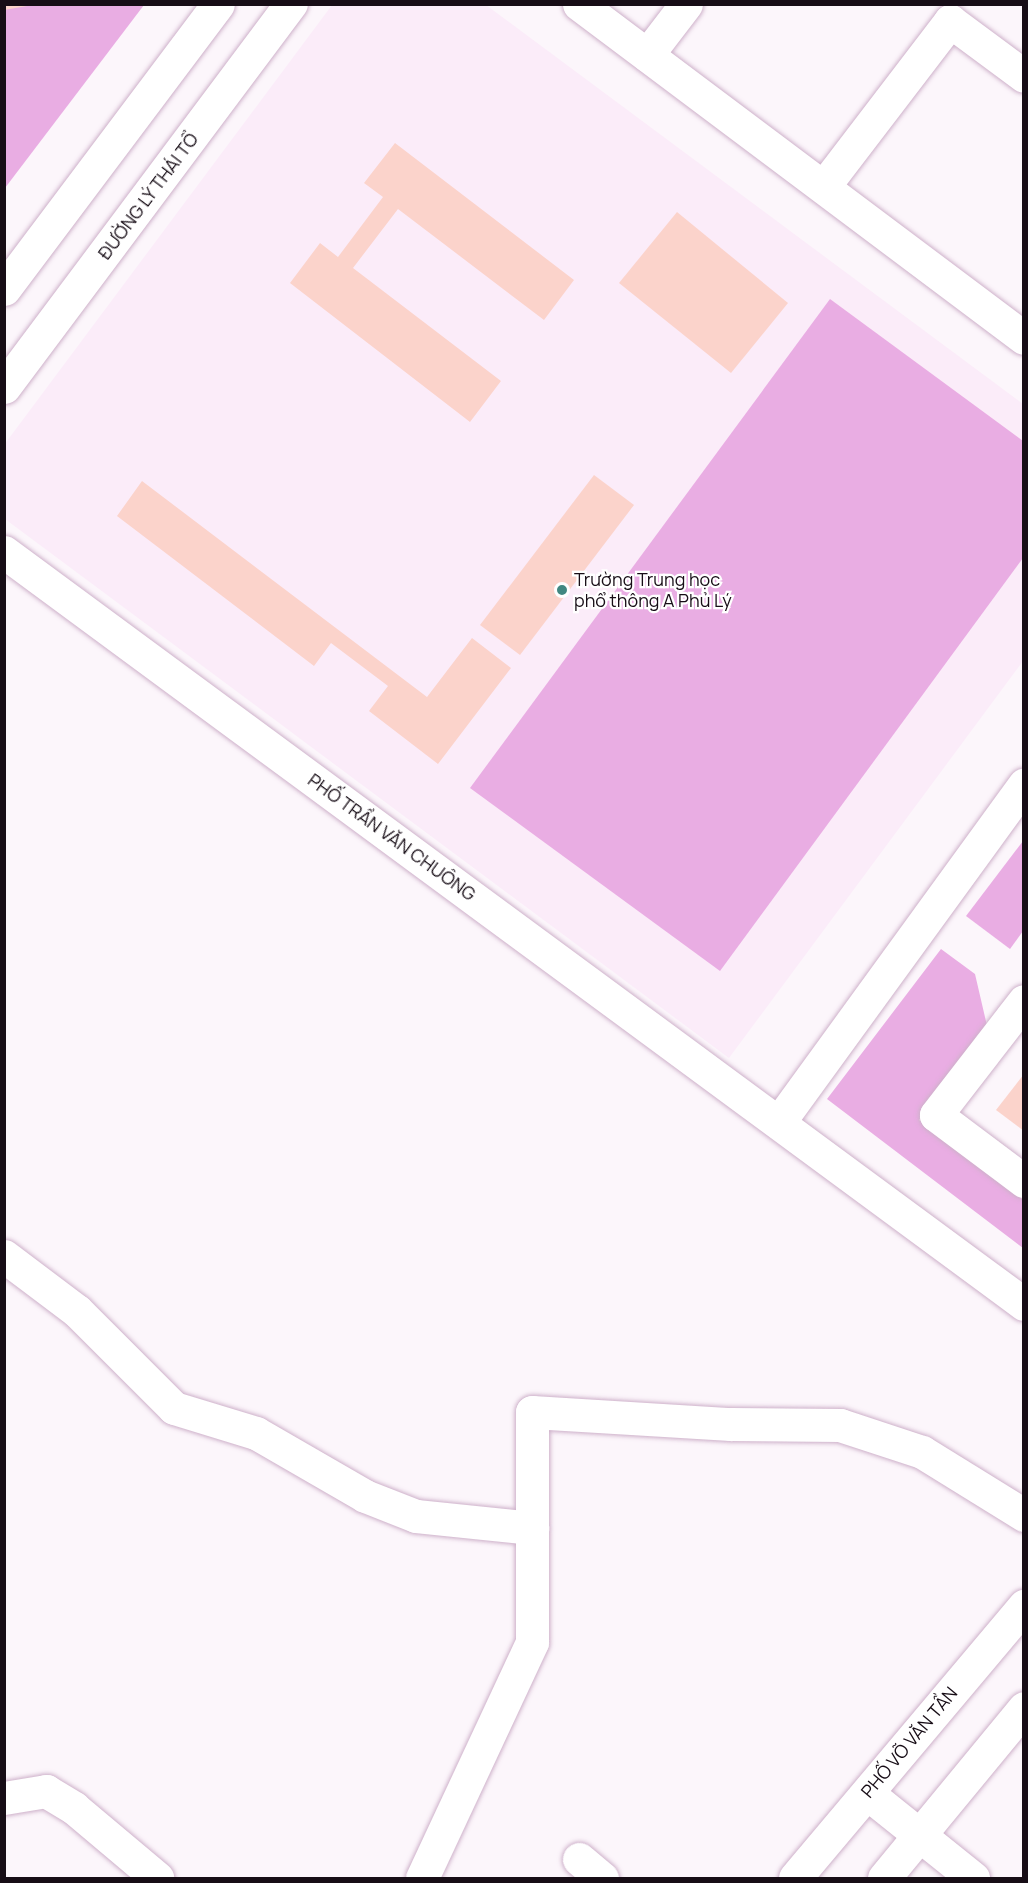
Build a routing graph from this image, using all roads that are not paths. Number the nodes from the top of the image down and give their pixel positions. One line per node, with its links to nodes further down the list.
1 (218, 4): 8 (street)
2 (291, 4): 10 (street, ĐƯỜNG LÝ THÁI TỔ)
3 (579, 4): 5 (street)
4 (686, 4): 5 (street)
5 (647, 55): 7 (street)
6 (1023, 76): 7 (street)
7 (824, 186): 9 (street)
8 (4, 289)
9 (1023, 338)
10 (4, 387)
11 (4, 552): 14 (street, PHỐ TRẦN VĂN CHUÔNG)
12 (1023, 785): 14 (street)
13 (1023, 1001): 15 (street)
14 (779, 1122): 17 (street, PHỐ TRẦN VĂN CHUÔNG)
15 (1023, 1181)
16 (4, 1256): 19 (street)
17 (1023, 1304)
18 (1023, 1515): 19 (street)
19 (532, 1528): 26 (street)
20 (1023, 1606): 22 (street, PHỐ VÕ VĂN TẦN)
21 (1023, 1708): 24 (street)
22 (867, 1793): 24 (street); 27 (street, PHỐ VÕ VĂN TẦN)
23 (4, 1798): 25 (street)
24 (921, 1834): 28 (street); 29 (street)
25 (157, 1878)
26 (422, 1878)
27 (795, 1878)
28 (885, 1878)
29 (973, 1878)

